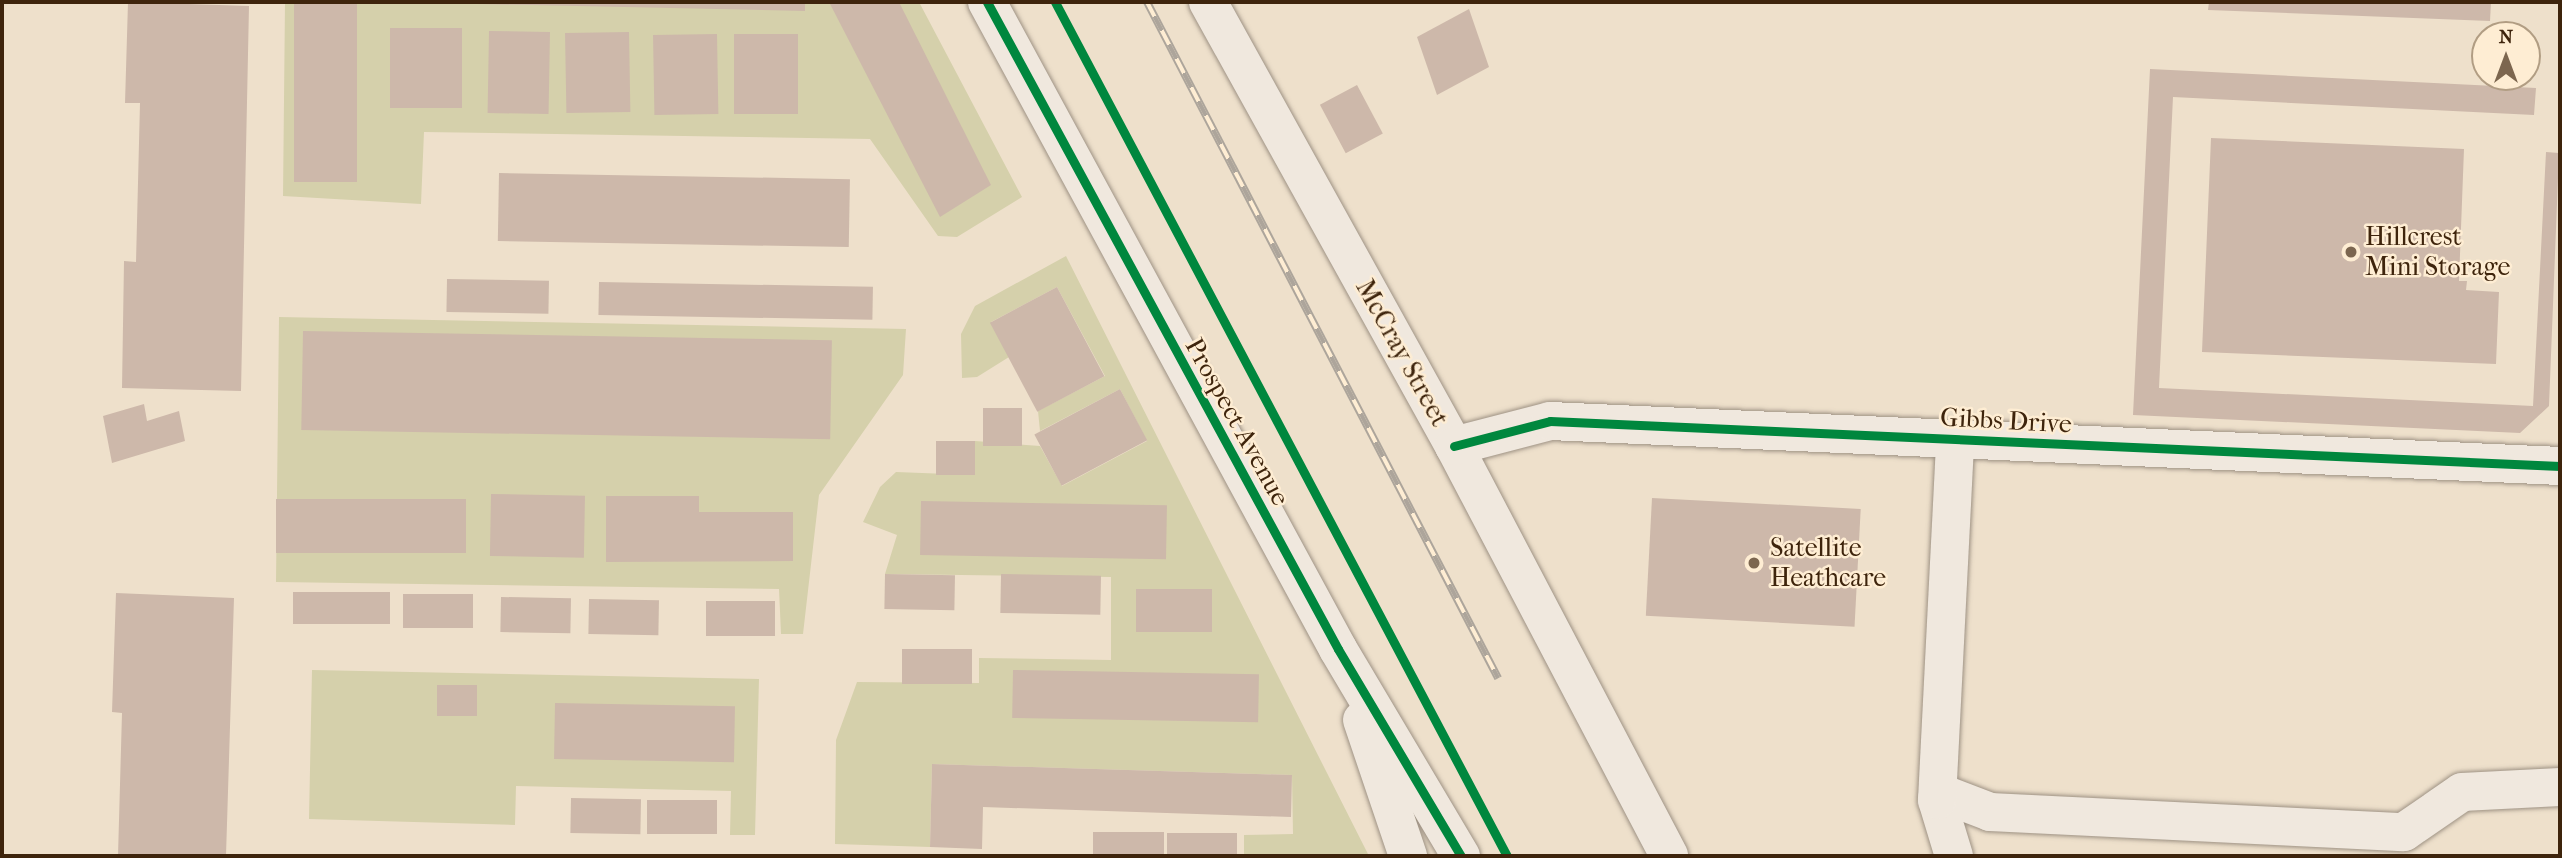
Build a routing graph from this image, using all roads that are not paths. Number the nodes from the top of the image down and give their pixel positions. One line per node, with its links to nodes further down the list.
1 (987, 2): 6 (street, Prospect Avenue)
2 (1208, 2): 4 (street, McCray Street)
3 (1955, 439): 4 (street, Gibbs Drive); 5 (street, Gibbs Drive); 8 (street)
4 (1454, 446): 12 (street, McCray Street)
5 (2560, 466)
6 (1338, 649): 10 (street); 11 (street, Prospect Avenue)
7 (2560, 786): 9 (street)
8 (1938, 792): 9 (street); 13 (street)
9 (2404, 844)
10 (1408, 856)
11 (1461, 856)
12 (1669, 856)
13 (1954, 856)

